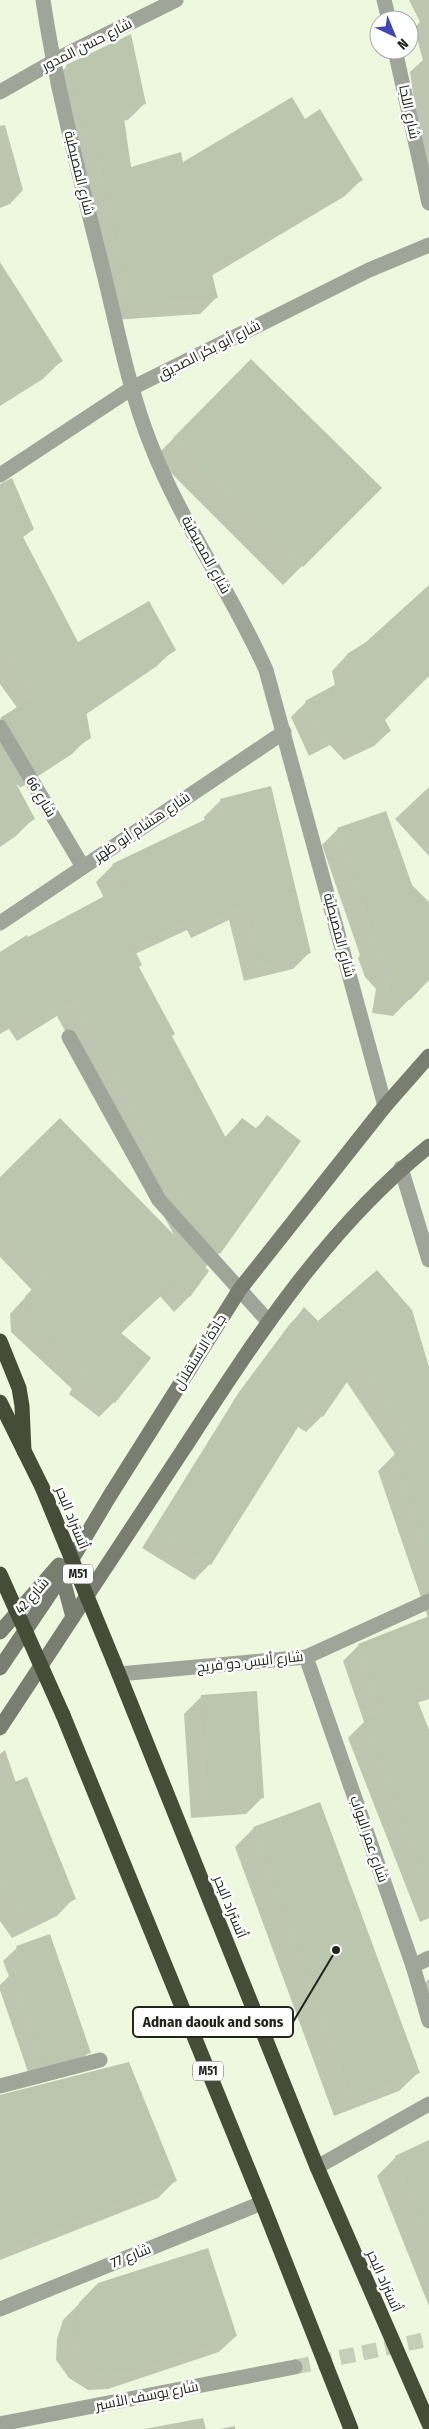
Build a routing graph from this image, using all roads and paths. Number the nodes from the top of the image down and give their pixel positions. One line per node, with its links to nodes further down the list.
1 (43, 0): 4 (street, شارع المصيطبة)
2 (176, 0): 4 (street, شارع حسن المدور)
3 (397, 60): 6 (street, شارع اللجا)
4 (52, 62): 5 (street, شارع حسن المدور); 8 (street, شارع المصيطبة)
5 (0, 92)
6 (429, 203)
7 (429, 245): 8 (street, شارع أبو بكر الصديق)
8 (132, 388): 9 (street, شارع أبو بكر الصديق); 11 (street, شارع المصيطبة)
9 (0, 475)
10 (0, 727): 12 (street, شارع 66)
11 (284, 732): 12 (street, شارع هشام أبو ظهر); 16 (street, شارع المصيطبة)
12 (83, 867): 13 (street, شارع هشام أبو ظهر)
13 (0, 923)
14 (70, 1037): 20 (street)
15 (429, 1056): 16 (main road, جادة الاستقلال)
16 (385, 1106): 20 (main road, جادة الاستقلال)
17 (429, 1146): 18 (main road)
18 (401, 1168): 19 (street); 21 (main road)
19 (429, 1260)
20 (240, 1289): 21 (street); 25 (main road, جادة الاستقلال)
21 (268, 1321): 29 (main road)
22 (0, 1341): 24 (highway)
23 (0, 1402): 24 (highway, أتستراد البحر / M51)
24 (24, 1451): 33 (highway, أتستراد البحر / M51, bridge)
25 (84, 1538): 27 (main road, جادة الاستقلال); 30 (main road, شارع 42)
26 (0, 1574): 42 (highway, M51, bridge)
27 (62, 1576): 29 (main road); 32 (main road, جادة الاستقلال)
28 (429, 1601): 31 (street, شارع أليس دو فريج)
29 (73, 1617): 34 (main road)
30 (0, 1632)
31 (306, 1657): 33 (street, شارع أليس دو فريج); 36 (street, شارع عمر البواب)
32 (0, 1668)
33 (116, 1668): 41 (highway, أتستراد البحر / M51)
34 (0, 1728)
35 (429, 1958): 36 (street)
36 (414, 1966): 37 (street, شارع عمر البواب)
37 (429, 2021)
38 (100, 2060): 39 (street)
39 (0, 2086)
40 (429, 2104): 41 (street)
41 (317, 2167): 46 (highway, أتستراد البحر / M51)
42 (262, 2203): 43 (street, شارع 77); 47 (highway, M51)
43 (0, 2309)
44 (295, 2368): 45 (street, شارع يوسف الأسير)
45 (0, 2424)
46 (429, 2424)
47 (351, 2429)

